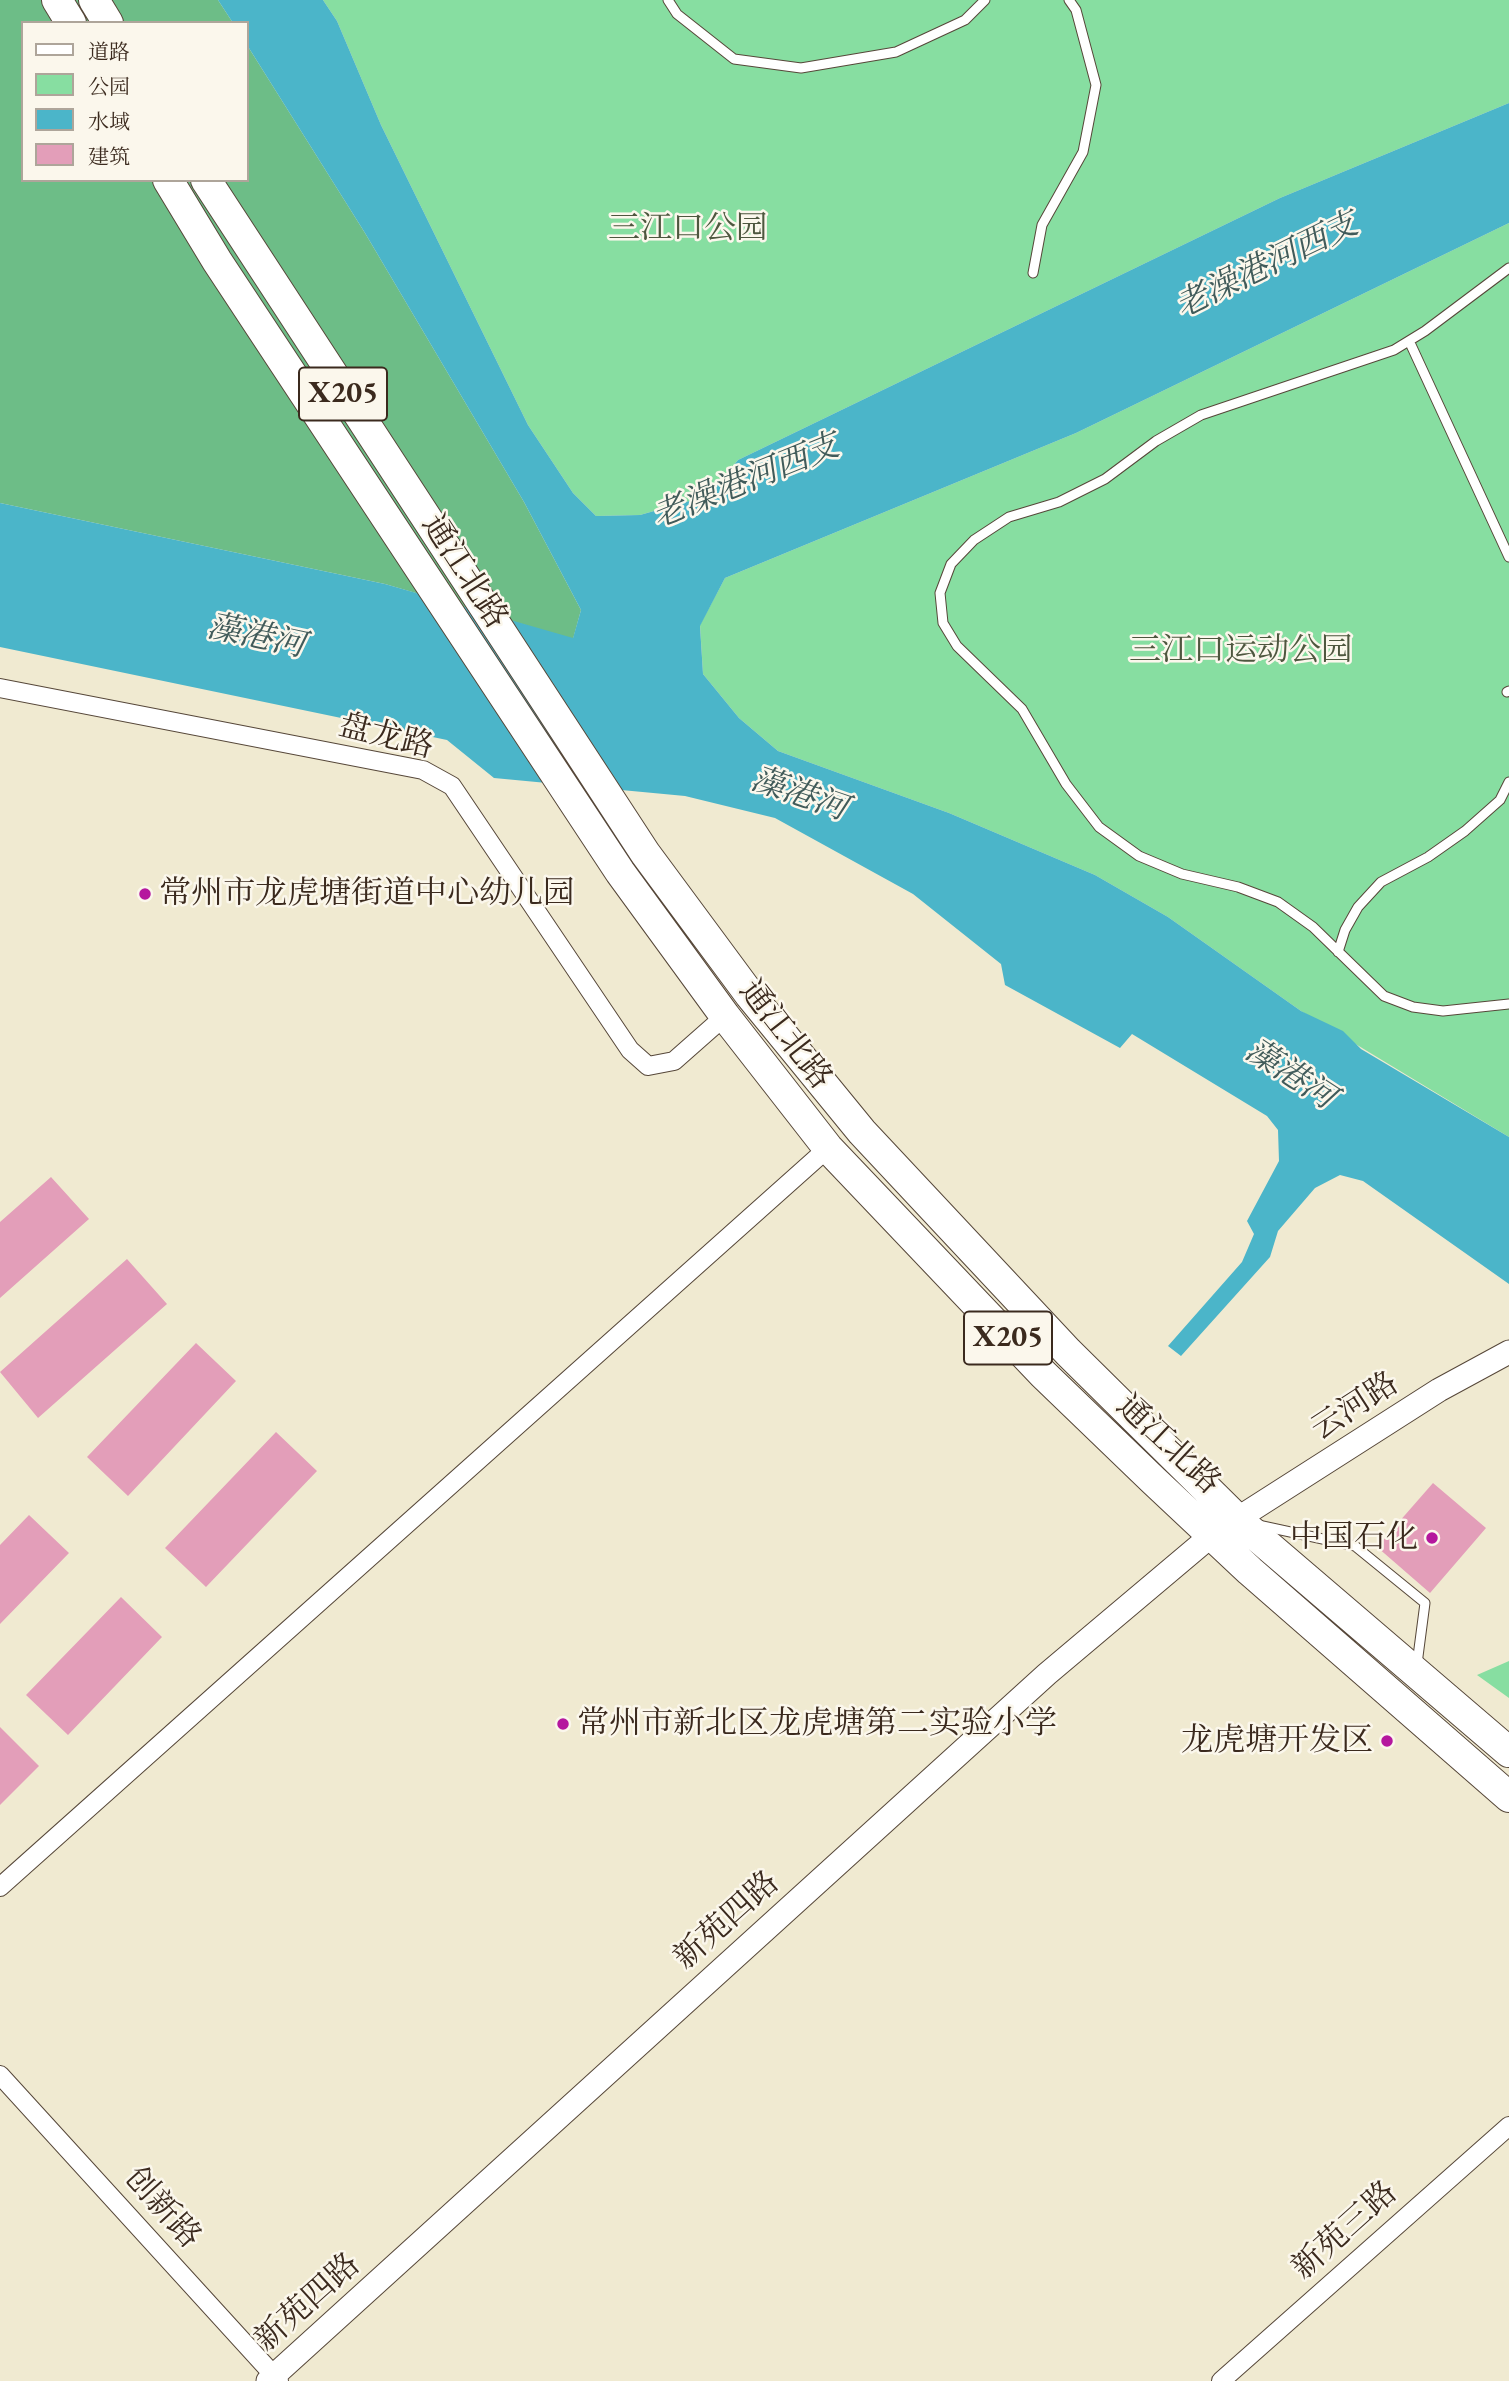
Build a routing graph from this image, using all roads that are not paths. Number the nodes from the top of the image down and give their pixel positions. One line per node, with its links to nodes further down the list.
1 (57, 0): 6 (main road)
2 (94, 0): 7 (main road)
3 (668, 0): 4 (lane)
4 (985, 0)
5 (1069, 0): 11 (lane)
6 (70, 21)
7 (107, 21)
8 (169, 182): 18 (main road, 通江北路 / X205)
9 (207, 182): 21 (main road, 通江北路 / X205)
10 (1509, 268): 16 (lane)
11 (1033, 273)
12 (1411, 345): 13 (lane)
13 (1509, 557)
14 (0, 688): 18 (street, 盘龙路)
15 (1509, 782): 16 (lane)
16 (1338, 952): 17 (lane)
17 (1509, 1004)
18 (725, 1016): 19 (main road, 通江北路 / X205)
19 (828, 1148): 22 (main road, 通江北路 / X205); 26 (street)
20 (1509, 1352): 21 (street, 云河路)
21 (1238, 1521): 22 (street, 新苑四路); 23 (main road, 通江北路 / X205); 23 (lane)
22 (1212, 1535): 25 (main road, 通江北路 / X205); 29 (street, 新苑四路)
23 (1416, 1673): 24 (main road, 通江北路 / X205)
24 (1509, 1752)
25 (1509, 1797)
26 (0, 1887)
27 (0, 2075): 29 (street, 创新路)
28 (1509, 2126): 30 (street, 新苑三路)
29 (274, 2379)
30 (1222, 2381)

